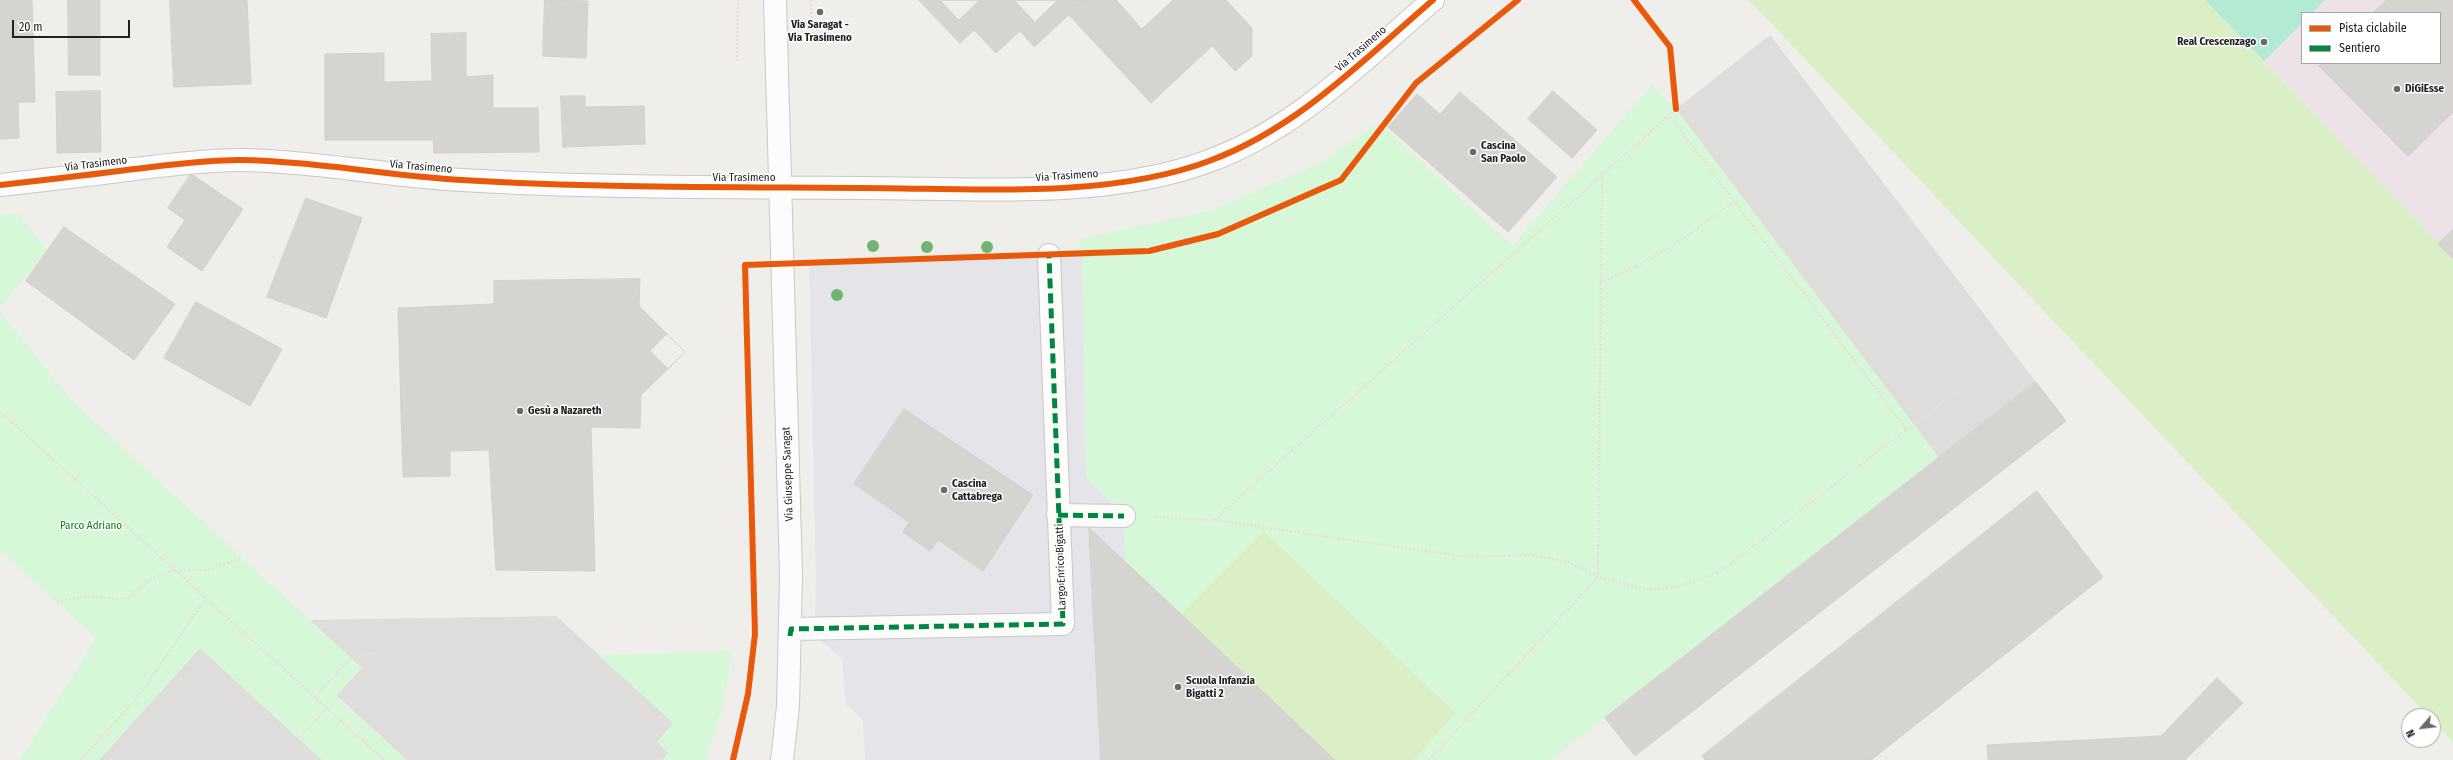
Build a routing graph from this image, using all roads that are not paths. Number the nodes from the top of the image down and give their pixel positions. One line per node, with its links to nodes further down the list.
1 (775, 0): 4 (street, Via Trasimeno)
2 (1433, 0): 4 (street, Via Trasimeno)
3 (0, 185): 4 (street, Via Trasimeno)
4 (780, 188): 8 (street, Via Giuseppe Saragat)
5 (1049, 255): 6 (street, Largo Enrico Bigatti)
6 (1058, 515): 7 (street); 8 (street, Largo Enrico Bigatti)
7 (1124, 516)
8 (790, 636): 9 (street, Via Giuseppe Saragat)
9 (782, 760)

